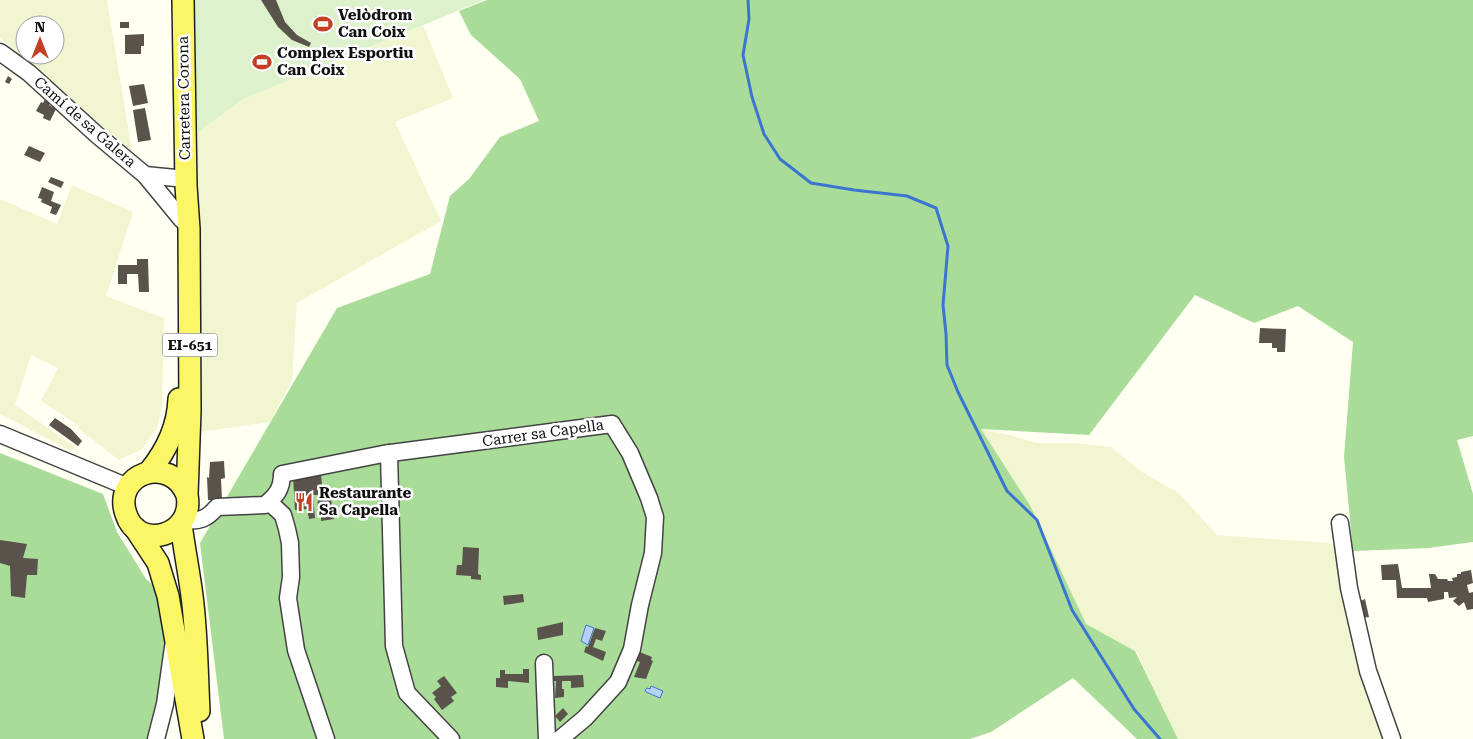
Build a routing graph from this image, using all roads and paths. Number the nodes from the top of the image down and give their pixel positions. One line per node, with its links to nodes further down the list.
1 (183, 0): 4 (main road, Carretera Corona / EI-651)
2 (0, 52): 3 (street, Camí de sa Galera)
3 (145, 174): 4 (street, Camí de sa Galera); 5 (street, Camí de sa Galera)
4 (186, 187): 5 (street); 6 (main road, Carretera Corona / EI-651); 11 (main road, Carretera Corona / EI-651)
5 (160, 191): 6 (street, Camí de sa Galera)
6 (182, 220): 9 (main road, Carretera Corona / EI-651)
7 (0, 434): 10 (street)
8 (389, 453): 12 (street, Carrer sa Capella); 22 (street); 24 (street, Carrer sa Capella)
9 (149, 472): 10 (main road, EI-651); 11 (main road)
10 (128, 487): 15 (main road)
11 (187, 495): 13 (main road, EI-651)
12 (269, 502): 13 (street); 21 (street)
13 (183, 522): 15 (main road); 20 (main road, EI-651)
14 (1340, 523): 25 (street)
15 (135, 528): 16 (main road)
16 (174, 635): 18 (street); 19 (main road)
17 (544, 663): 23 (street)
18 (156, 739)
19 (193, 739)
20 (201, 739)
21 (326, 739)
22 (451, 739)
23 (547, 739)
24 (560, 739)
25 (1392, 739)

